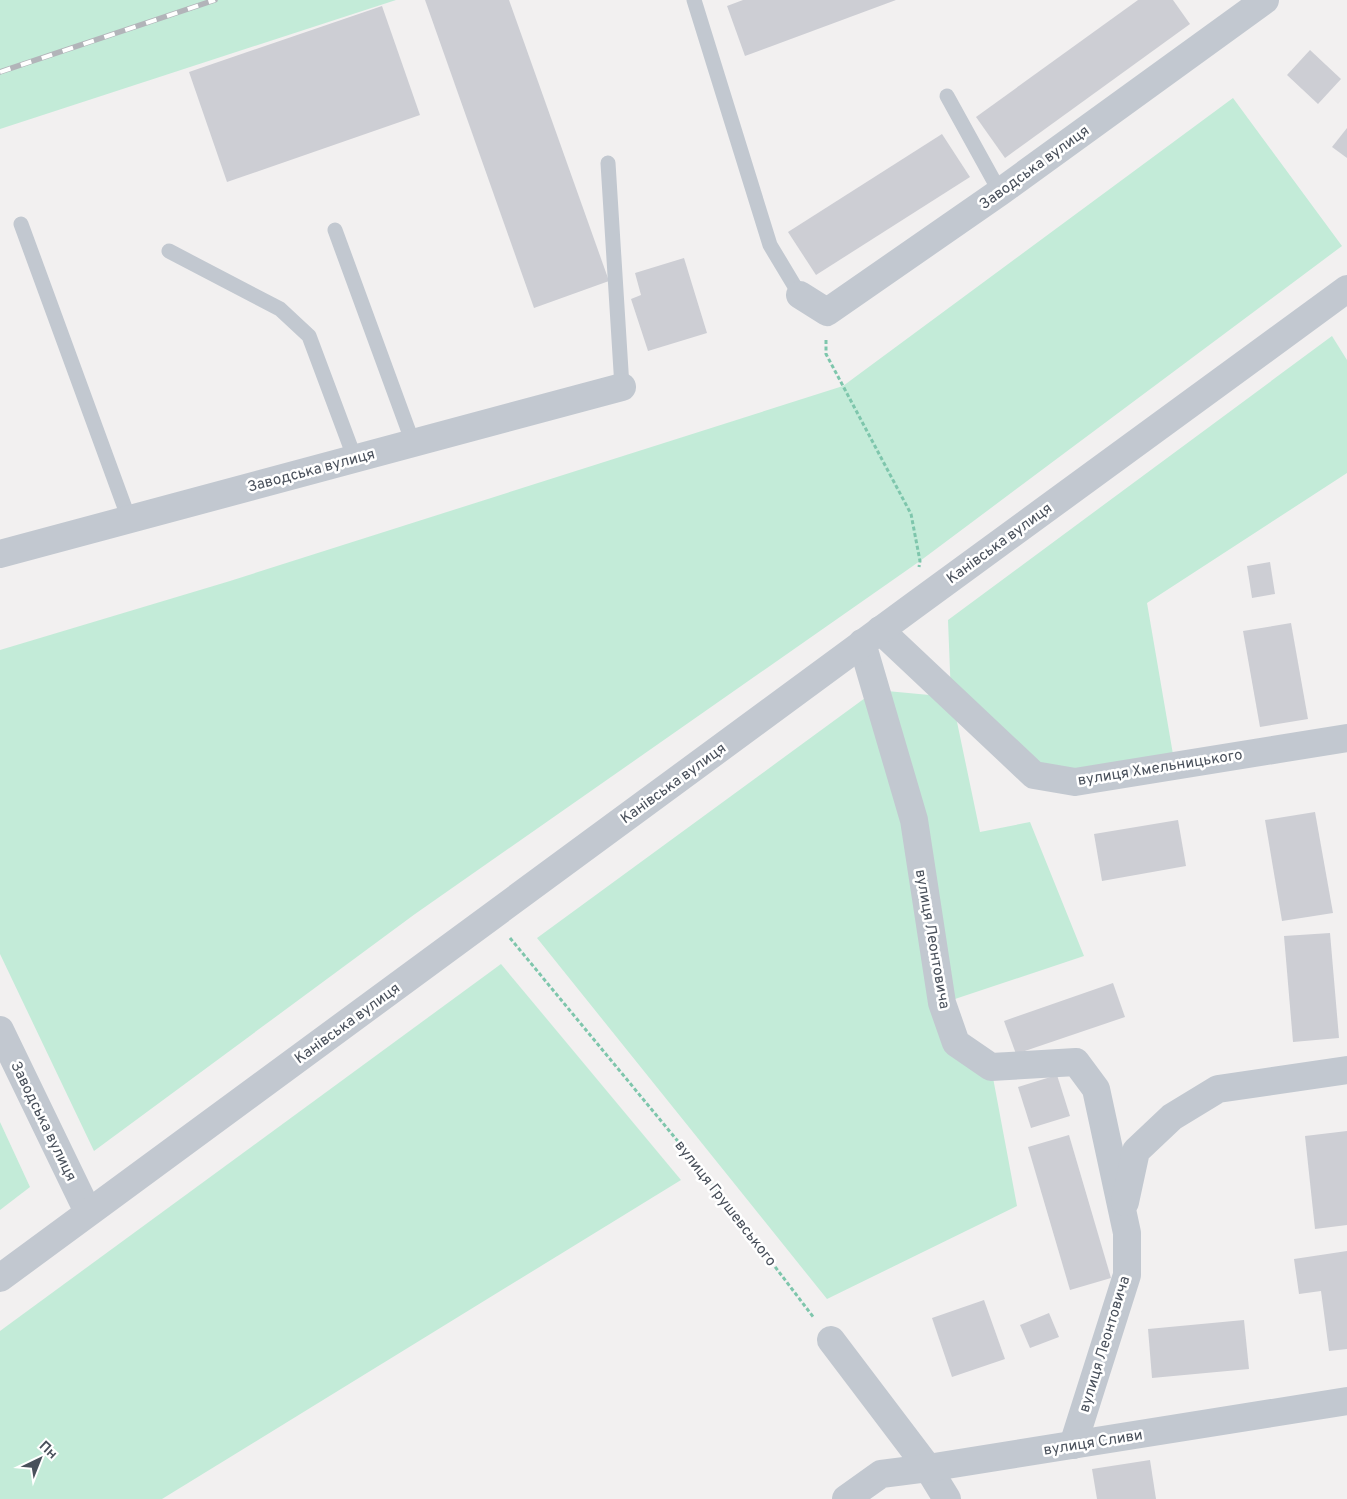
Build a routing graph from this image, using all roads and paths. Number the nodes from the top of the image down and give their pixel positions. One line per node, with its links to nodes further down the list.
1 (694, 0): 10 (lane)
2 (1265, 0): 5 (street, Заводська вулиця)
3 (947, 96): 5 (lane)
4 (608, 163): 12 (lane)
5 (1000, 192): 11 (street, Заводська вулиця)
6 (21, 224): 15 (lane)
7 (335, 230): 13 (lane)
8 (168, 251): 14 (lane)
9 (1345, 294): 17 (street, Канівська вулиця)
10 (800, 295): 11 (street)
11 (827, 312): 17 (path)
12 (622, 387): 13 (street, Заводська вулиця)
13 (413, 443): 14 (street, Заводська вулиця)
14 (355, 459): 15 (street, Заводська вулиця)
15 (129, 520): 16 (street, Заводська вулиця)
16 (0, 554)
17 (912, 607): 18 (street, Канівська вулиця)
18 (871, 637): 19 (street, вулиця Хмельницького); 20 (street, Канівська вулиця); 24 (street, вулиця Леонтовича)
19 (1347, 738)
20 (493, 916): 23 (street, Канівська вулиця); 26 (path, вулиця Грушевського)
21 (0, 1030): 23 (street, Заводська вулиця)
22 (1347, 1070): 24 (street, вулиця Леонтовича)
23 (88, 1212): 25 (street, Канівська вулиця)
24 (1123, 1212): 28 (street, вулиця Леонтовича)
25 (0, 1278)
26 (830, 1340): 29 (street)
27 (1347, 1401): 28 (street, вулиця Сливи)
28 (1073, 1445): 29 (street, вулиця Сливи)
29 (928, 1468): 30 (street, вулиця Сливи); 31 (street)
30 (846, 1499)
31 (947, 1499)

